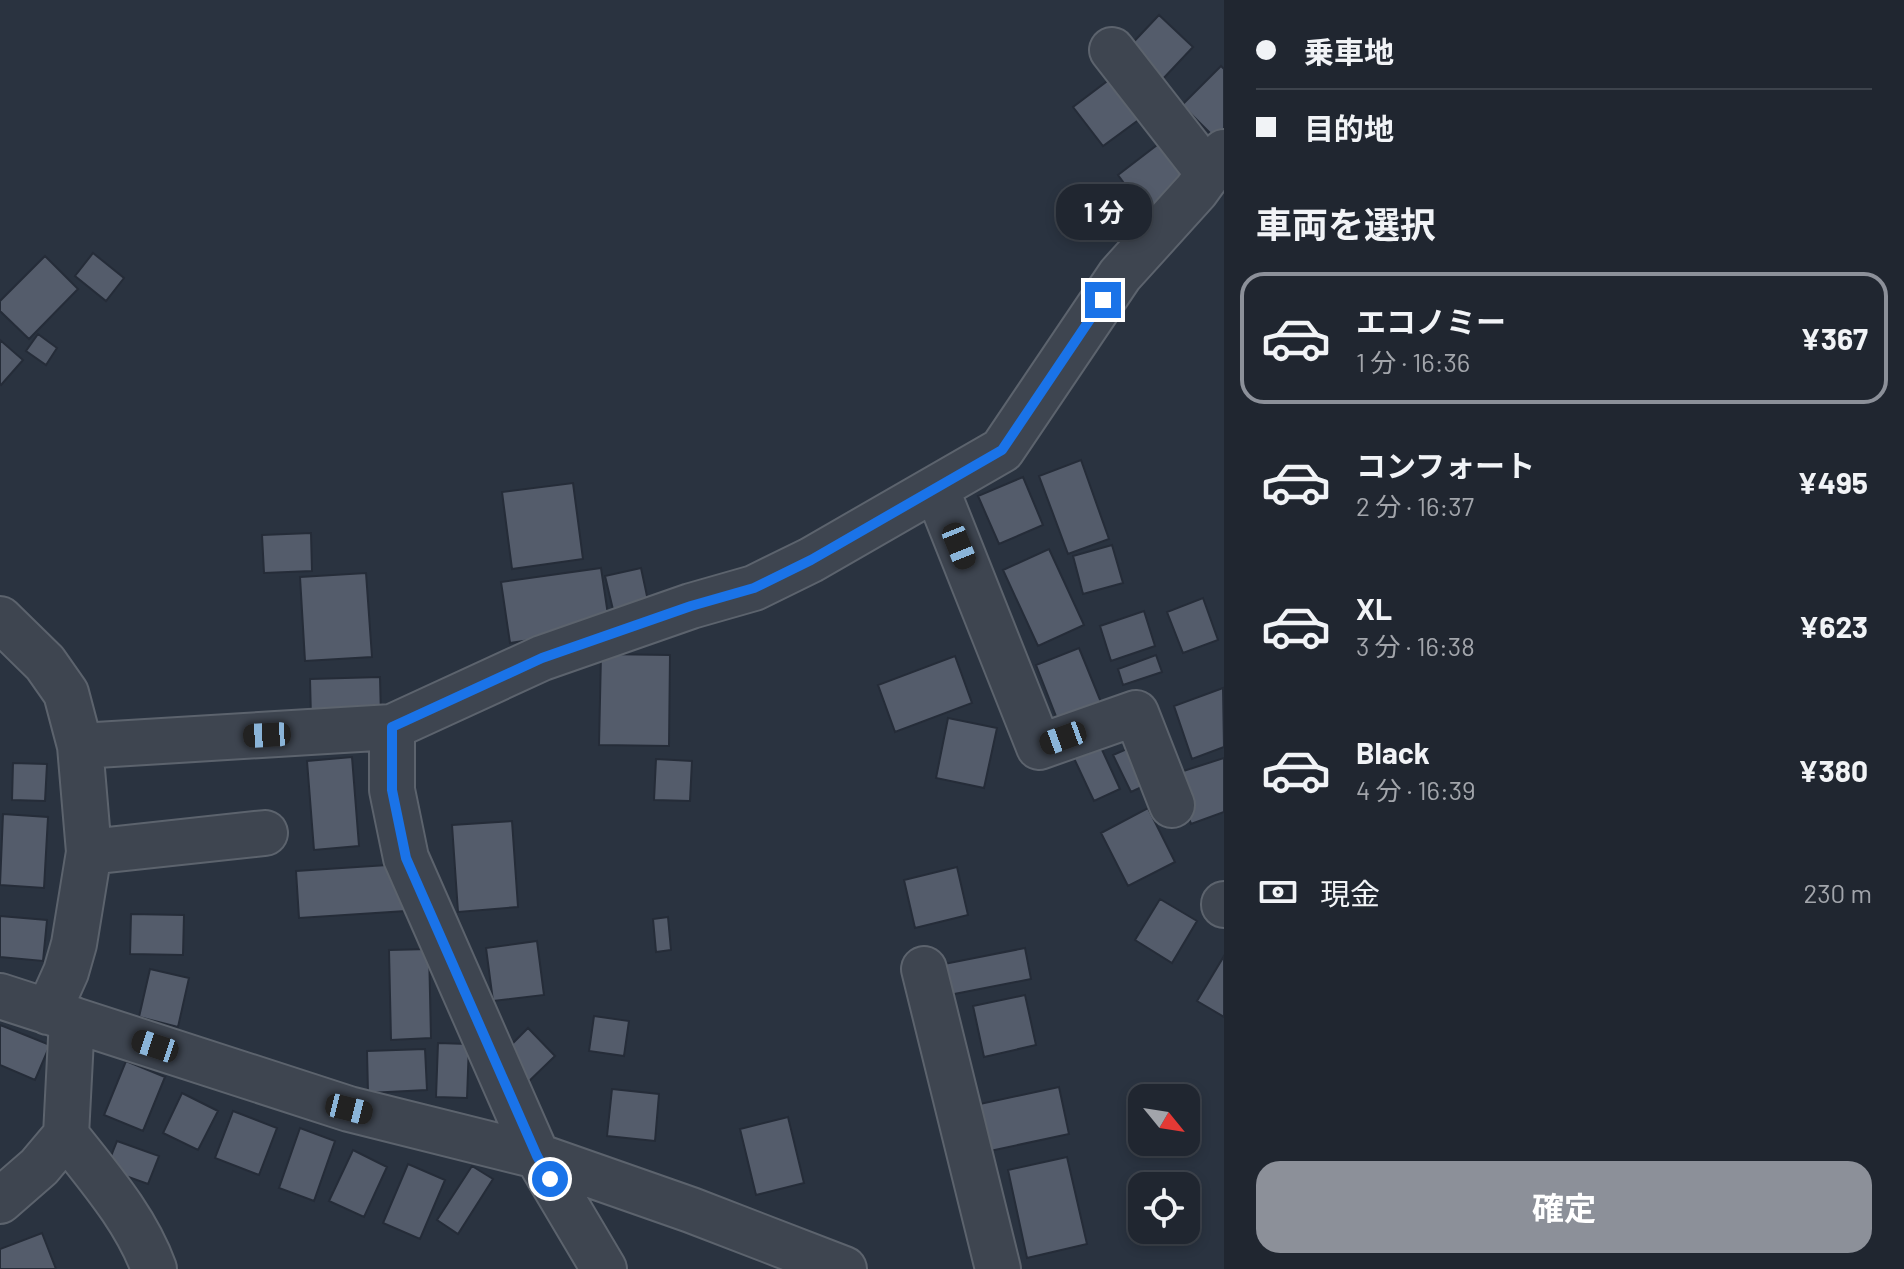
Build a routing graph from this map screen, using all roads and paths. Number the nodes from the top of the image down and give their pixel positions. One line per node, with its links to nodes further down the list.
1 (1112, 50): 2 (street)
2 (1216, 162): 3 (street)
3 (936, 488): 5 (street); 7 (street)
4 (0, 619): 6 (street)
5 (392, 727): 6 (street); 14 (street)
6 (80, 746): 9 (street)
7 (1172, 805)
8 (265, 833): 9 (street)
9 (89, 852): 12 (street)
10 (924, 969): 19 (street)
11 (0, 996): 12 (street)
12 (60, 1015): 13 (street); 14 (street)
13 (66, 1135): 15 (street); 16 (street)
14 (537, 1156): 17 (street); 18 (street)
15 (0, 1201)
16 (154, 1269)
17 (604, 1269)
18 (844, 1269)
19 (998, 1269)

